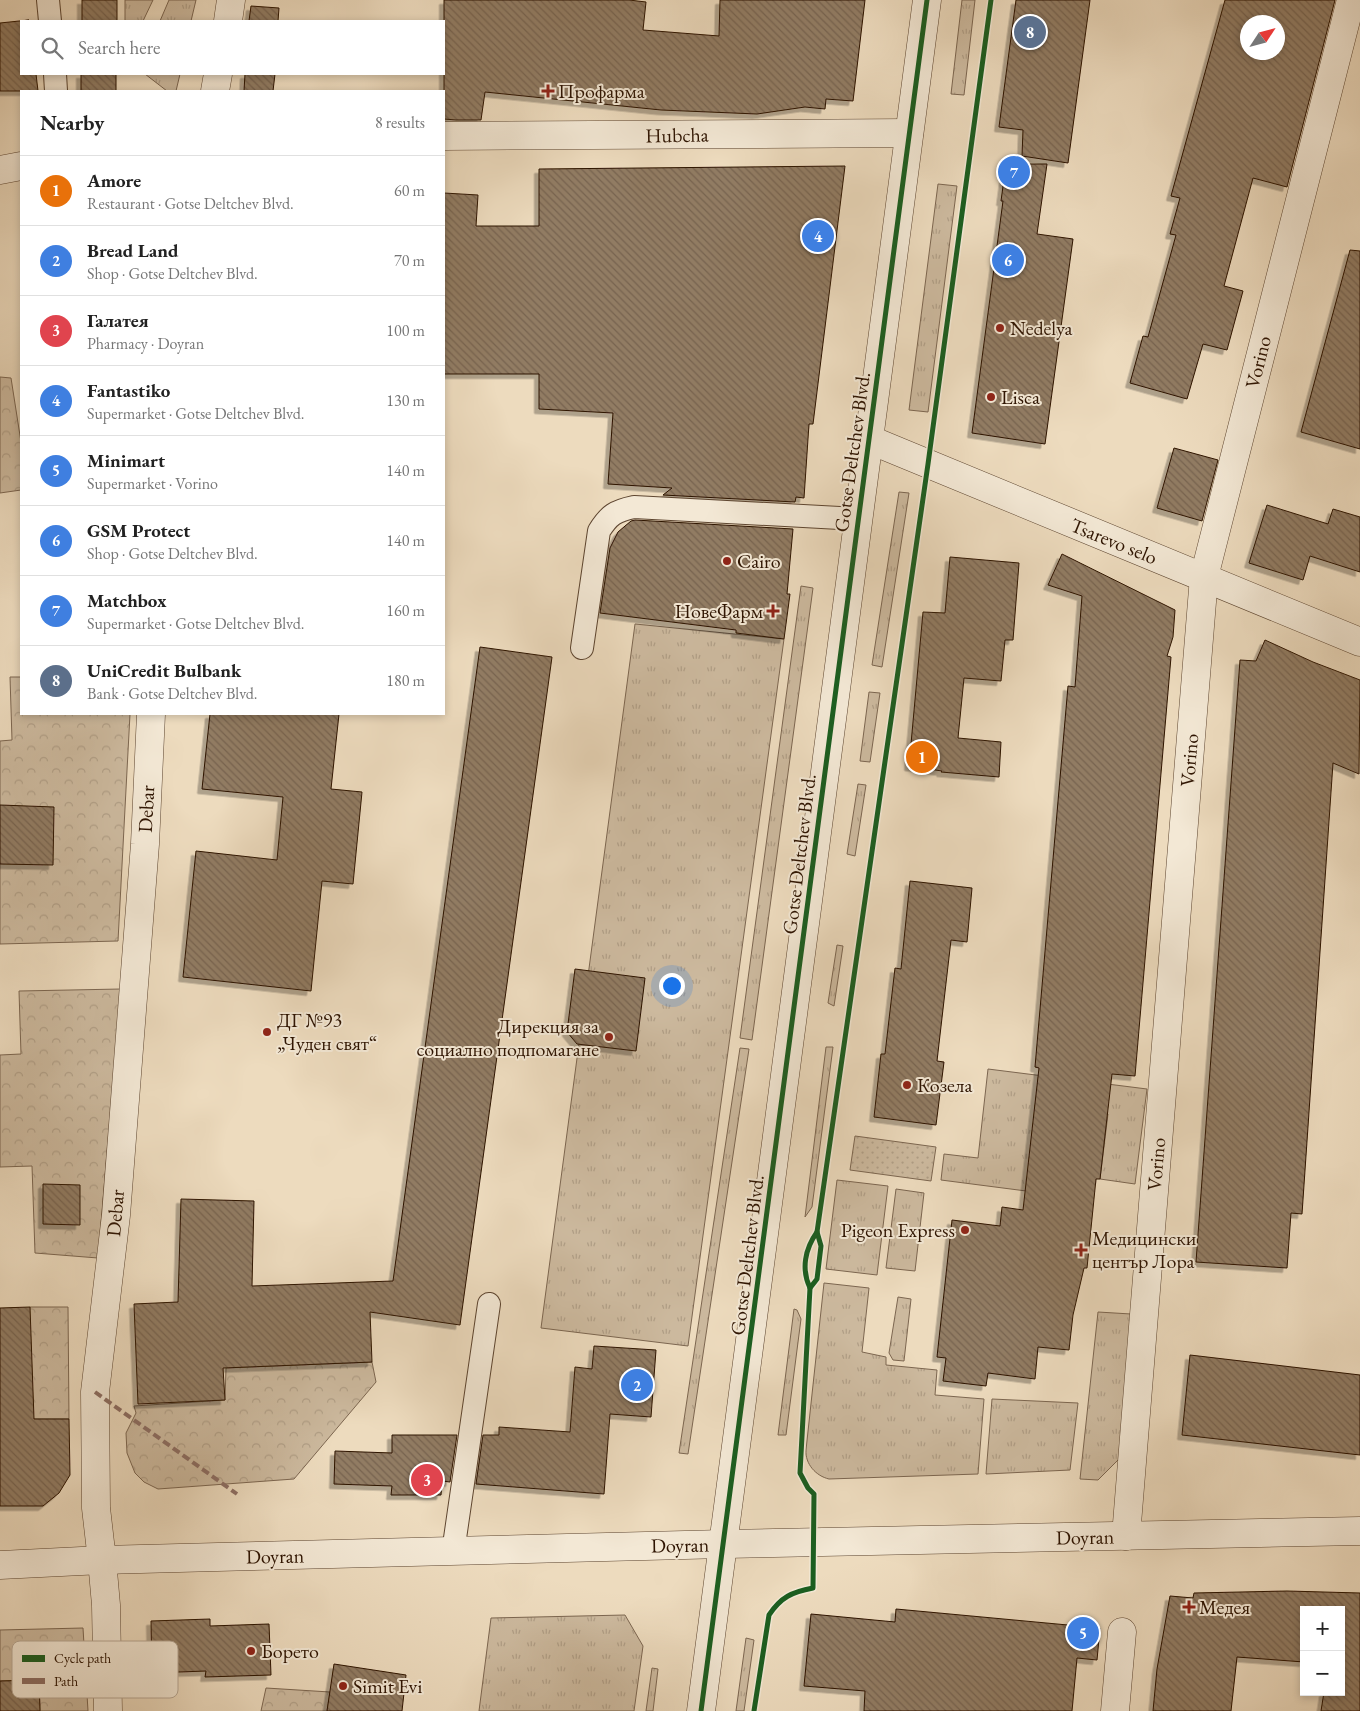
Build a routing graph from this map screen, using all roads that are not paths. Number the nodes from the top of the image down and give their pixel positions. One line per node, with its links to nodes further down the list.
1 (48, 0): 5 (lane)
2 (231, 0): 6 (street)
3 (927, 0): 11 (street, Gotse Deltchev Blvd.)
4 (1351, 0): 17 (street, Vorino)
5 (50, 20)
6 (228, 20)
7 (55, 75): 9 (lane)
8 (218, 75): 10 (street)
9 (56, 90)
10 (215, 90)
11 (909, 133): 12 (street, Hubcha); 15 (street, Gotse Deltchev Blvd.)
12 (445, 136)
13 (20, 166): 14 (street)
14 (0, 170)
15 (868, 439): 16 (street, Gotse Deltchev Blvd.); 17 (street, Tsarevo selo)
16 (858, 519): 19 (lane); 24 (street, Gotse Deltchev Blvd.)
17 (1204, 577): 18 (street, Tsarevo selo); 23 (street, Vorino)
18 (1360, 642)
19 (582, 648)
20 (151, 715): 26 (street, Debar)
21 (489, 1304): 25 (lane)
22 (1360, 1531): 23 (street, Doyran)
23 (1126, 1536): 24 (street, Doyran)
24 (724, 1544): 25 (street, Doyran); 32 (street, Gotse Deltchev Blvd.)
25 (453, 1552): 26 (street, Doyran)
26 (102, 1560): 27 (street, Doyran); 29 (street, Debar)
27 (0, 1564)
28 (1122, 1632): 33 (street)
29 (107, 1641)
30 (108, 1698): 31 (street, Debar)
31 (108, 1711)
32 (701, 1711)
33 (1115, 1711)

